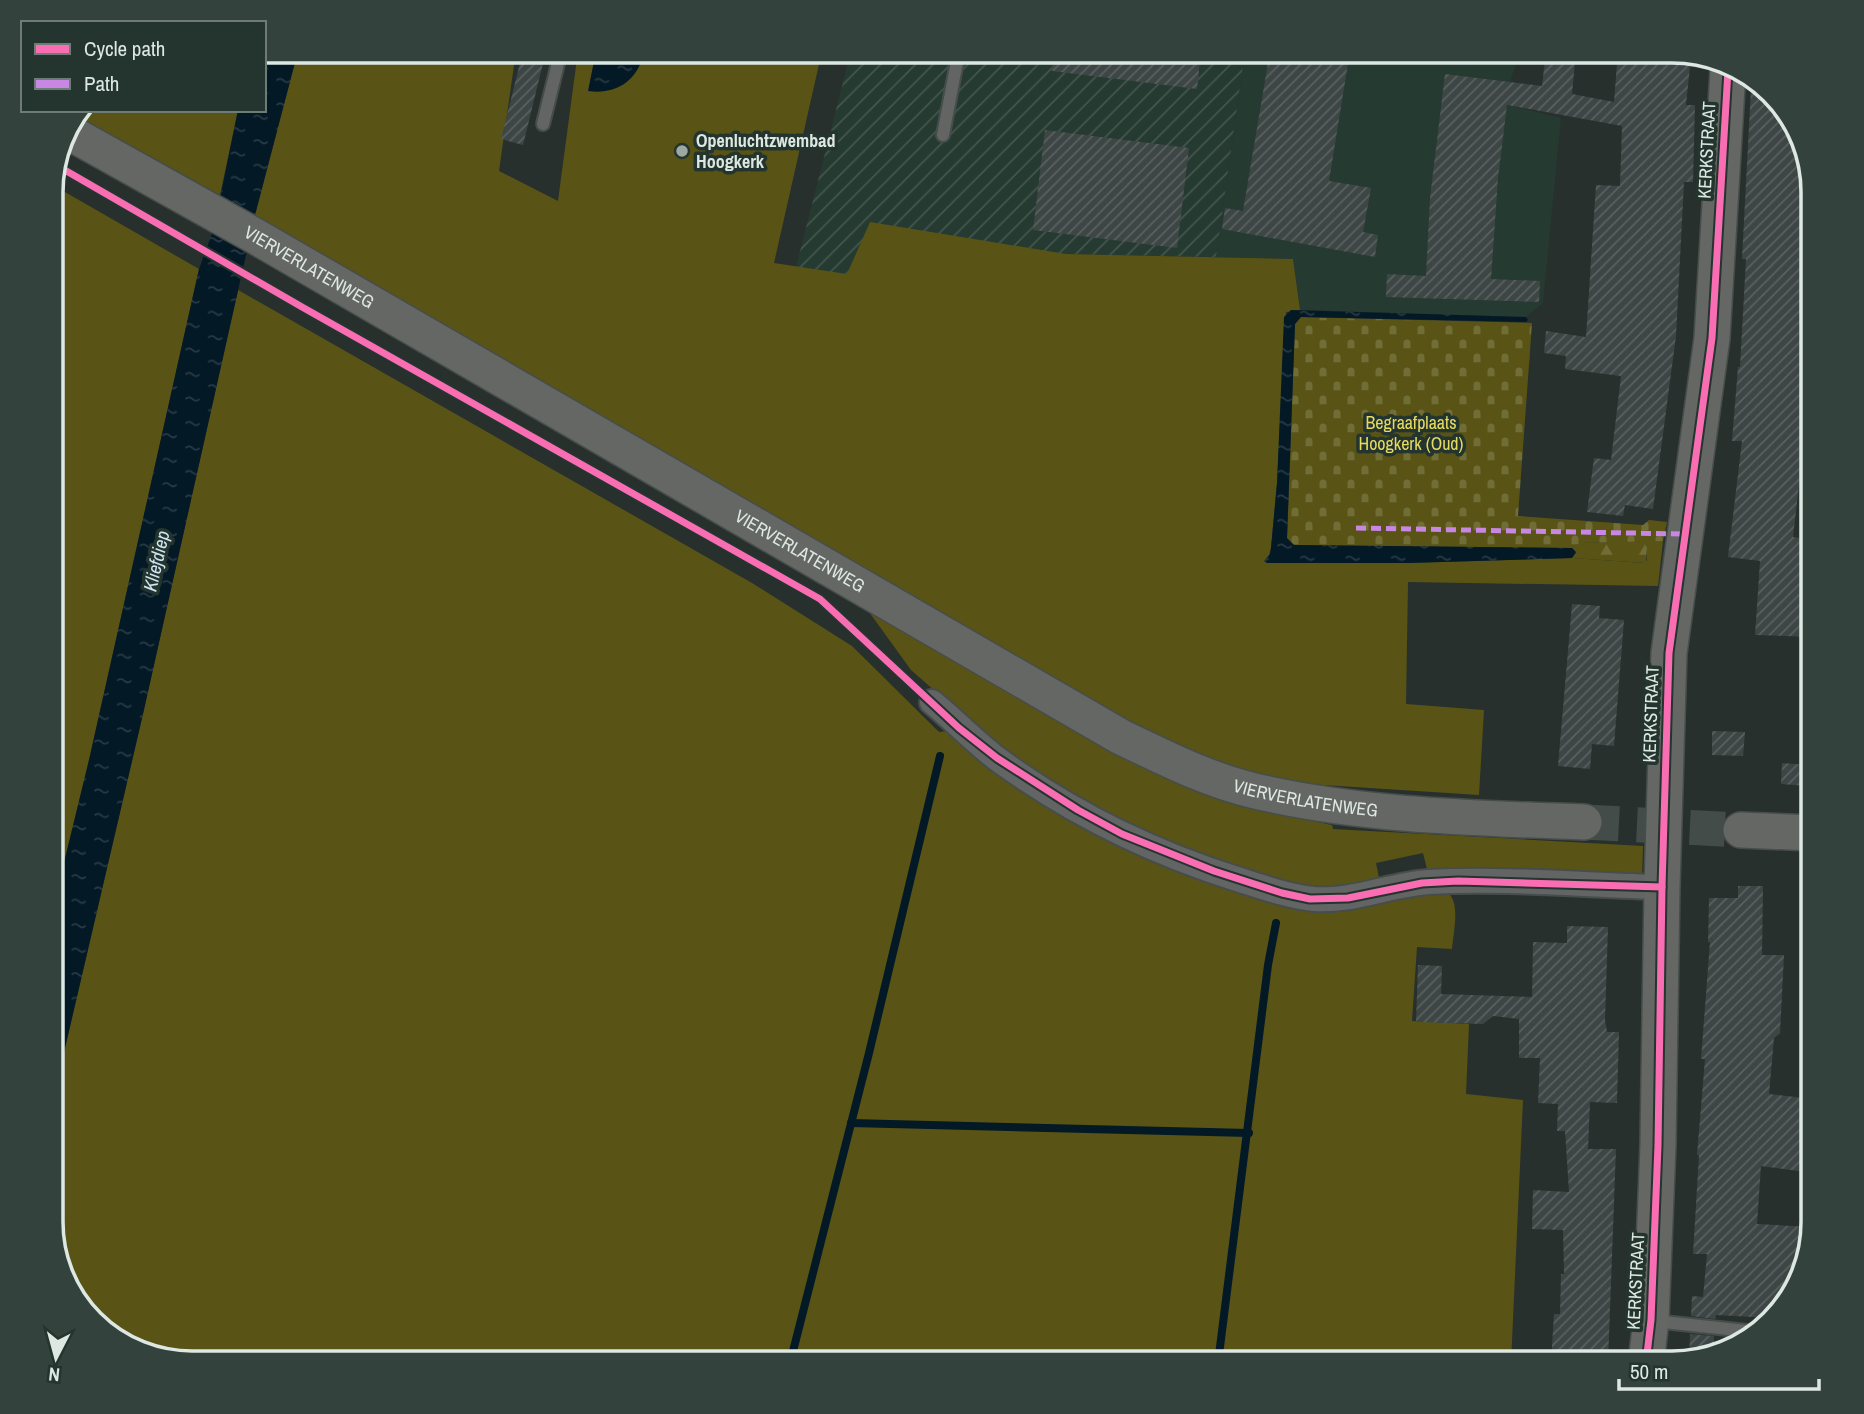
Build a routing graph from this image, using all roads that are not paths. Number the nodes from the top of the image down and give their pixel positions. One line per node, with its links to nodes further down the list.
1 (558, 63): 4 (lane)
2 (957, 63): 5 (lane)
3 (1728, 75): 11 (main road, KERKSTRAAT)
4 (543, 124)
5 (943, 135)
6 (76, 136): 8 (main road, VIERVERLATENWEG)
7 (932, 702): 11 (street)
8 (1584, 822)
9 (1741, 830): 10 (main road)
10 (1801, 832)
11 (1662, 887): 12 (main road, KERKSTRAAT)
12 (1651, 1320): 13 (lane); 14 (main road, KERKSTRAAT)
13 (1742, 1330)
14 (1647, 1351)

